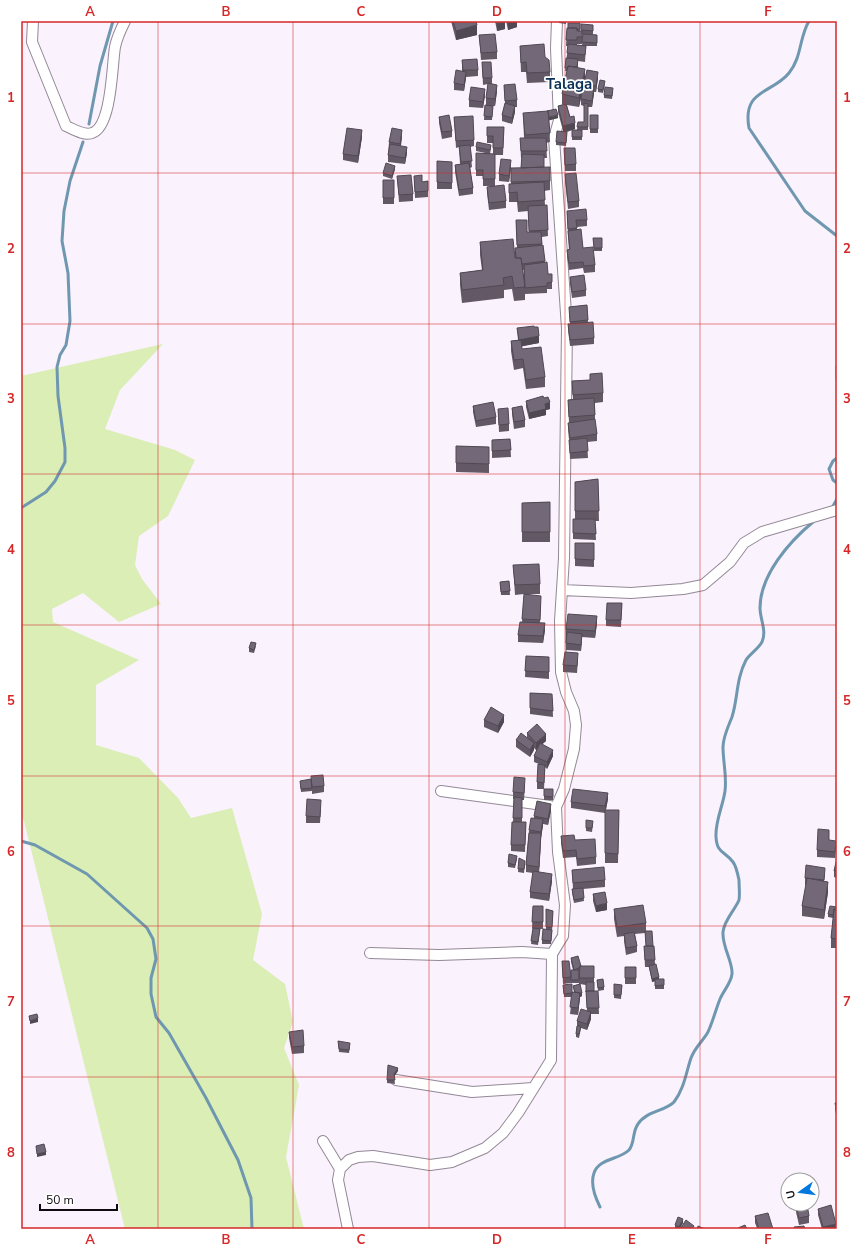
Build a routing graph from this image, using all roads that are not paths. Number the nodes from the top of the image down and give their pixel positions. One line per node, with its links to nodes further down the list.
1 (33, 21): 2 (street)
2 (125, 21)
3 (557, 21): 5 (street)
4 (837, 510): 5 (street)
5 (562, 590): 7 (street)
6 (441, 791): 7 (street)
7 (556, 807): 9 (street)
8 (370, 953): 9 (street)
9 (552, 954): 11 (street)
10 (396, 1080): 11 (street)
11 (533, 1088): 13 (street)
12 (323, 1141): 13 (street)
13 (340, 1169): 14 (street)
14 (348, 1229)

